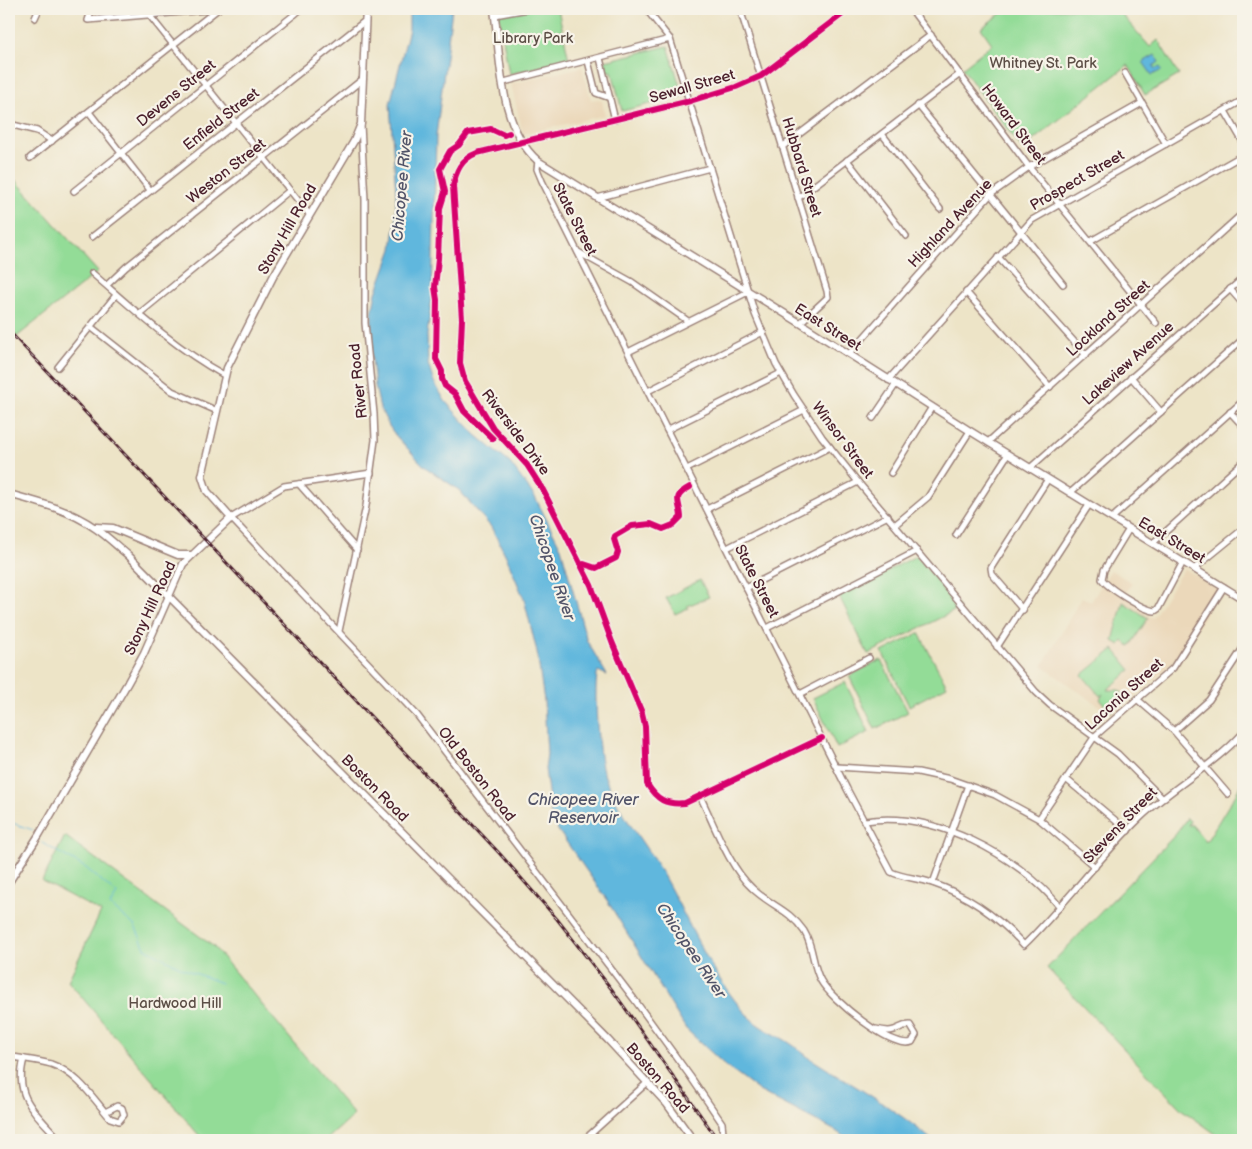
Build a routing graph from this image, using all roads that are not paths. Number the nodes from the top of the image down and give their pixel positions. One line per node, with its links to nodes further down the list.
1 (39, 9): 14 (street)
2 (92, 9): 13 (street)
3 (219, 9): 13 (street); 18 (street)
4 (301, 9): 12 (street, Devens Street)
5 (366, 9): 15 (main road, Stony Hill Road)
6 (528, 9): 11 (street)
7 (646, 9): 17 (street, Winsor Street)
8 (740, 9): 23 (street, Hubbard Street)
9 (849, 9): 23 (street, Sewall Street)
10 (911, 9): 16 (street, Howard Street)
11 (494, 11): 25 (main road, East Street)
12 (294, 12): 26 (street, Devens Street)
13 (150, 16): 18 (street)
14 (35, 18)
15 (365, 21): 24 (main road, Stony Hill Road); 35 (street, Enfield Street)
16 (930, 35): 22 (street, Howard Street); 43 (street)
17 (670, 39): 19 (street); 29 (street, Winsor Street)
18 (173, 45): 26 (street); 33 (street)
19 (600, 58): 20 (street); 27 (street)
20 (588, 61): 25 (street); 27 (street)
21 (1125, 73): 30 (street)
22 (960, 74): 31 (street); 50 (street, Howard Street)
23 (761, 76): 29 (street, Sewall Street); 43 (street, Hubbard Street)
24 (364, 78): 37 (main road, Stony Hill Road); 47 (street, Weston Street)
25 (504, 82): 40 (main road, East Street)
26 (205, 86): 35 (street); 44 (street, Devens Street)
27 (610, 98): 34 (street)
28 (1243, 100): 32 (street, Prospect Street)
29 (690, 101): 34 (street, Sewall Street); 51 (street, Winsor Street)
30 (1142, 103): 42 (street); 50 (street, Highland Avenue)
31 (918, 105): 38 (street); 55 (street)
32 (1225, 110): 41 (street); 42 (street, Prospect Street)
33 (90, 112): 39 (street); 44 (street)
34 (615, 120): 40 (street, Sewall Street)
35 (234, 123): 47 (street); 52 (street, Enfield Street)
36 (9, 124): 39 (street)
37 (361, 124): 61 (main road, Stony Hill Road); 112 (street, River Road)
38 (882, 134): 48 (street); 59 (street)
39 (52, 141): 46 (street)
40 (521, 142): 49 (main road, East Street); 157 (street, Riverside Drive)
41 (1243, 142)
42 (1166, 144): 58 (street, Prospect Street)
43 (782, 147): 57 (street, Hubbard Street)
44 (121, 153): 52 (street); 53 (street, Devens Street)
45 (1243, 155): 65 (street)
46 (30, 158)
47 (262, 158): 54 (street); 71 (street, Weston Street)
48 (847, 160): 57 (street); 63 (street)
49 (538, 161): 56 (main road, East Street); 66 (street, State Street)
50 (1029, 167): 55 (street, Highland Avenue); 58 (street, Howard Street)
51 (710, 168): 56 (street); 73 (street, Winsor Street)
52 (150, 190): 64 (street, Enfield Street)
53 (74, 191)
54 (289, 191): 61 (street); 78 (street)
55 (990, 195): 62 (street); 86 (street, Highland Avenue)
56 (597, 198): 73 (main road, East Street)
57 (798, 198): 80 (street, Hubbard Street)
58 (1060, 203): 62 (street, Prospect Street); 65 (street, Howard Street)
59 (940, 209)
60 (1243, 213): 77 (street, Lockland Street)
61 (309, 214): 90 (main road, Stony Hill Road)
62 (1020, 232): 67 (street, Prospect Street); 70 (street)
63 (906, 236)
64 (92, 237)
65 (1091, 241): 77 (street, Howard Street)
66 (578, 252): 79 (street); 85 (street, State Street)
67 (998, 257): 74 (street, Prospect Street); 87 (street)
68 (92, 273): 71 (street)
69 (1243, 278): 72 (street, Lakeview Avenue)
70 (1063, 284)
71 (107, 285): 75 (street)
72 (1230, 289): 76 (street); 91 (street, Lakeview Avenue)
73 (748, 292): 79 (street); 80 (main road, East Street); 83 (street, Winsor Street)
74 (966, 292): 92 (street, Prospect Street); 94 (street)
75 (116, 296): 78 (street); 82 (street)
76 (1243, 304)
77 (1142, 305): 81 (street, Howard Street); 87 (street, Lockland Street)
78 (140, 313): 90 (street)
79 (688, 321): 85 (street)
80 (800, 323): 86 (main road, East Street)
81 (1156, 323)
82 (91, 327): 88 (street); 98 (street)
83 (763, 332): 89 (street, Winsor Street); 95 (street)
84 (1243, 340): 100 (street)
85 (628, 352): 95 (street, State Street)
86 (848, 354): 92 (main road, East Street)
87 (1086, 355): 94 (street, Lockland Street)
88 (58, 367)
89 (781, 373): 99 (street, Winsor Street); 104 (street)
90 (224, 375): 98 (main road, Stony Hill Road)
91 (1131, 377): 100 (street); 110 (street, Lakeview Avenue)
92 (888, 380): 93 (main road, East Street)
93 (896, 384): 97 (main road, East Street); 102 (street)
94 (1050, 387): 106 (street, Lockland Street)
95 (648, 391): 104 (street, State Street)
96 (1243, 401): 101 (street)
97 (932, 407): 105 (main road, East Street); 113 (street)
98 (215, 410): 122 (main road, Stony Hill Road)
99 (804, 410): 107 (street, Winsor Street); 111 (street)
100 (1161, 412): 117 (street)
101 (1230, 412): 103 (street); 123 (street)
102 (873, 418)
103 (1243, 426)
104 (667, 430): 111 (street, State Street)
105 (970, 431): 106 (main road, East Street); 124 (street)
106 (988, 442): 108 (main road, East Street)
107 (830, 447): 115 (street, Winsor Street); 120 (street)
108 (1008, 454): 110 (main road, East Street); 128 (street)
109 (1243, 462): 129 (street)
110 (1030, 468): 114 (main road, East Street)
111 (687, 469): 120 (street, State Street)
112 (371, 473): 116 (street); 131 (street, River Road)
113 (891, 473)
114 (1048, 479): 117 (main road, East Street); 140 (street)
115 (858, 482): 121 (street, Winsor Street); 130 (street)
116 (299, 484): 122 (street); 131 (street)
117 (1070, 493): 119 (main road, East Street)
118 (9, 494): 125 (main road, Boston Road)
119 (1089, 505): 123 (main road, East Street); 140 (street)
120 (707, 509): 130 (street, State Street)
121 (888, 516): 124 (street, Winsor Street); 137 (street)
122 (232, 518): 133 (main road, Stony Hill Road); 142 (street, Old Boston Road)
123 (1112, 518): 126 (main road, East Street)
124 (896, 524): 132 (street, Winsor Street)
125 (94, 527): 133 (main road); 139 (main road, Boston Road)
126 (1130, 529): 129 (main road, East Street); 134 (street)
127 (1243, 529): 135 (street)
128 (956, 535)
129 (1153, 543): 134 (main road, East Street)
130 (727, 548): 137 (street, State Street)
131 (357, 550): 142 (street, River Road)
132 (917, 551): 141 (street); 143 (street, Winsor Street)
133 (191, 555): 139 (main road, Stony Hill Road)
134 (1183, 562): 135 (main road, East Street)
135 (1194, 569): 136 (main road, East Street)
136 (1224, 587): 138 (main road, East Street); 147 (street, Laconia Street)
137 (746, 588): 141 (street, State Street)
138 (1242, 595)
139 (169, 597): 164 (main road, Stony Hill Road); 171 (main road, Boston Road)
140 (1023, 610): 143 (street)
141 (766, 628): 146 (street, State Street)
142 (339, 631): 176 (street, Old Boston Road)
143 (997, 647): 150 (street, Winsor Street)
144 (1243, 648): 148 (street)
145 (869, 658): 146 (street)
146 (800, 694): 151 (street, State Street)
147 (1138, 700): 148 (street); 150 (street, Laconia Street)
148 (1174, 731): 152 (street)
149 (1243, 733): 152 (street, Stevens Street)
150 (1095, 736): 154 (street, Laconia Street); 158 (street, Winsor Street)
151 (822, 738): 153 (street, State Street); 157 (street, Riverside Drive)
152 (1205, 766): 156 (street); 158 (street, Stevens Street)
153 (837, 767): 155 (street); 160 (street, State Street)
154 (1066, 779): 159 (street, Laconia Street); 161 (street)
155 (968, 785): 159 (street); 162 (street)
156 (1228, 794)
157 (700, 796): 168 (street)
158 (1162, 798): 161 (street, Stevens Street)
159 (1039, 819): 163 (street)
160 (865, 821): 162 (street); 165 (street, State Street)
161 (1128, 831): 163 (street, Stevens Street)
162 (951, 832): 165 (street); 166 (street)
163 (1095, 867): 166 (street, Stevens Street)
164 (9, 882)
165 (933, 883): 167 (street, State Street)
166 (1060, 907): 167 (street, Stevens Street)
167 (1024, 944)
168 (876, 1030): 168 (street)
169 (9, 1056): 170 (street)
170 (24, 1059): 172 (street); 173 (street)
171 (648, 1082): 174 (street); 175 (main road, Boston Road)
172 (105, 1112)
173 (60, 1140)
174 (584, 1140)
175 (693, 1140)
176 (720, 1140)

